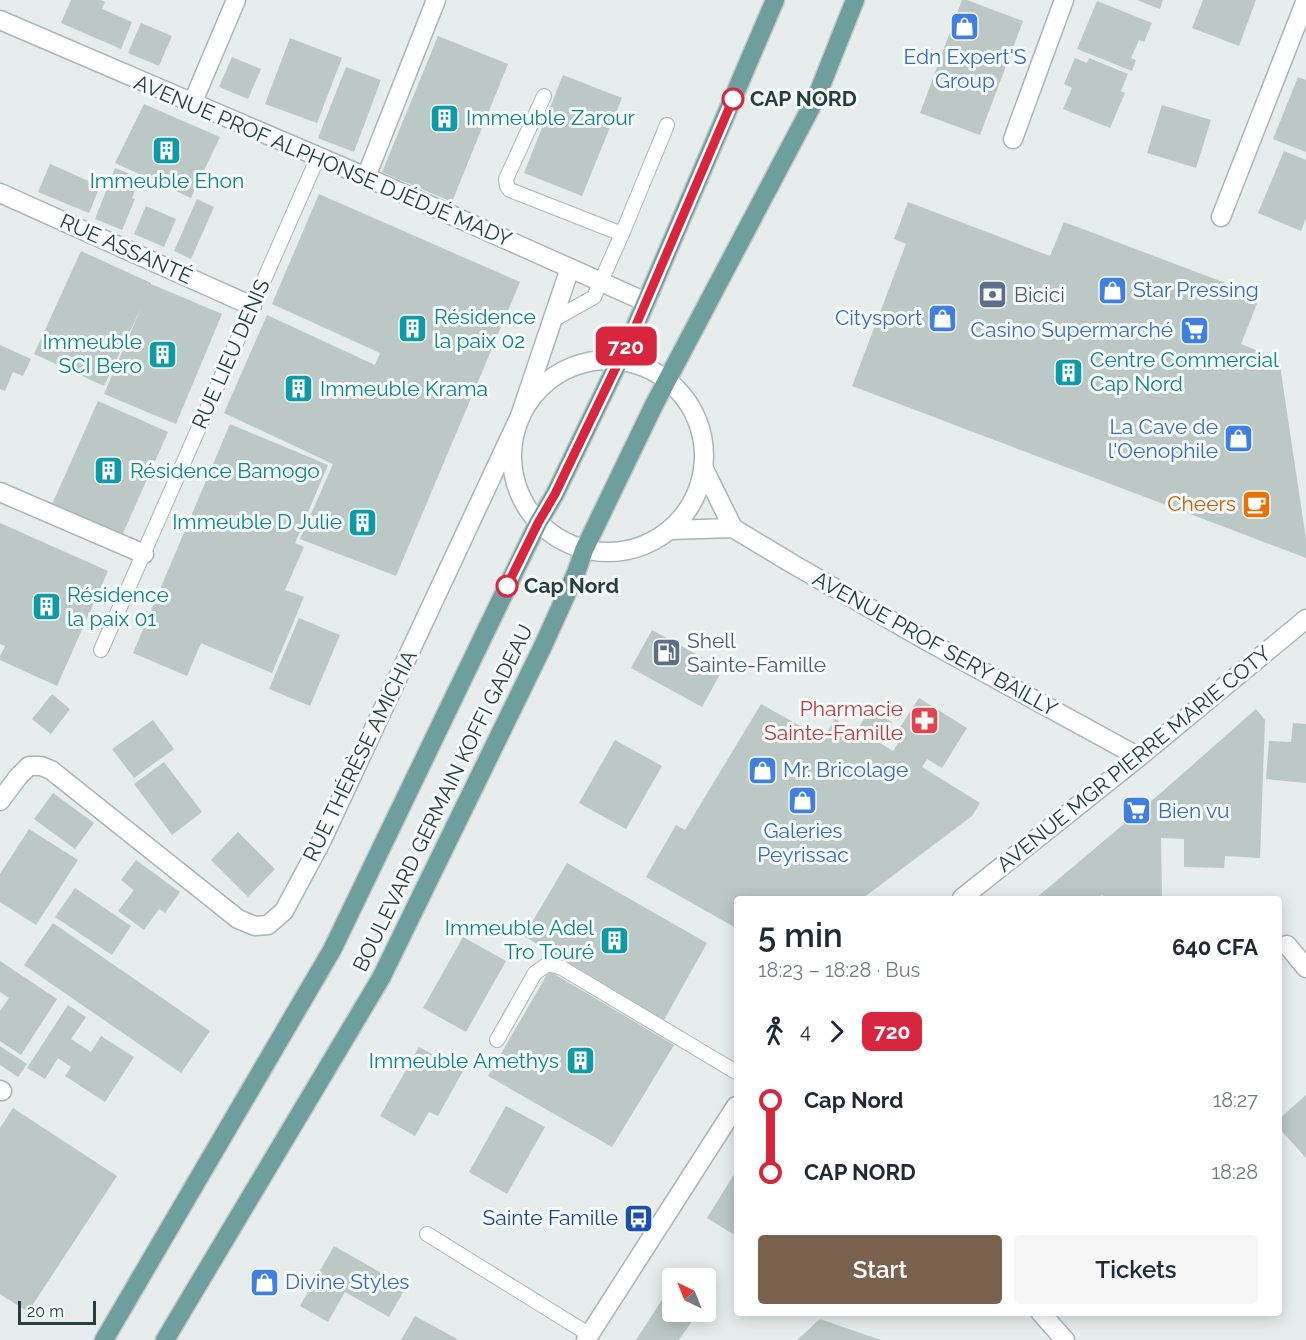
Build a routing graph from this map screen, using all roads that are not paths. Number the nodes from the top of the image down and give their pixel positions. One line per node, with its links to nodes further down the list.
1 (236, 0): 9 (street)
2 (436, 0): 13 (street)
3 (775, 0): 18 (main road, BOULEVARD GERMAIN KOFFI GADEAU)
4 (855, 0): 22 (main road, BOULEVARD GERMAIN KOFFI GADEAU)
5 (1064, 0): 11 (street)
6 (1306, 0): 15 (street)
7 (0, 20): 9 (street, AVENUE PROF ALPHONSE DJÉDJÉ MADY)
8 (544, 96): 16 (lane)
9 (192, 104): 12 (street, AVENUE PROF ALPHONSE DJÉDJÉ MADY)
10 (667, 125): 16 (lane)
11 (1013, 139)
12 (318, 157): 13 (street, AVENUE PROF ALPHONSE DJÉDJÉ MADY); 19 (lane, RUE LIEU DENIS)
13 (366, 177): 17 (street, AVENUE PROF ALPHONSE DJÉDJÉ MADY)
14 (0, 193): 19 (street, RUE ASSANTÉ)
15 (1221, 216)
16 (622, 234): 20 (lane)
17 (570, 268): 18 (street, AVENUE PROF ALPHONSE DJÉDJÉ MADY); 20 (street, RUE THÉRÈSE AMICHIA)
18 (646, 302): 21 (main road, BOULEVARD GERMAIN KOFFI GADEAU)
19 (252, 306): 30 (lane, RUE LIEU DENIS)
20 (553, 320): 23 (street, RUE THÉRÈSE AMICHIA)
21 (619, 359): 22 (street); 23 (street); 26 (main road, BOULEVARD GERMAIN KOFFI GADEAU)
22 (667, 380): 24 (street); 29 (main road, BOULEVARD GERMAIN KOFFI GADEAU)
23 (520, 416): 26 (street); 34 (street, RUE THÉRÈSE AMICHIA)
24 (703, 467): 27 (street); 28 (street)
25 (0, 492): 30 (street)
26 (538, 523): 29 (street); 44 (main road, BOULEVARD GERMAIN KOFFI GADEAU)
27 (733, 528): 28 (street); 33 (street, AVENUE PROF SERY BAILLY)
28 (669, 530): 29 (street)
29 (584, 550): 45 (main road, BOULEVARD GERMAIN KOFFI GADEAU)
30 (144, 554): 32 (lane, RUE LIEU DENIS)
31 (1306, 619): 33 (street, AVENUE MGR PIERRE MARIE COTY)
32 (101, 650)
33 (1139, 757): 35 (street, AVENUE MGR PIERRE MARIE COTY)
34 (0, 801)
35 (965, 896)
36 (1287, 945): 37 (street)
37 (1306, 968)
38 (497, 1040): 39 (lane)
39 (734, 1070)
40 (734, 1109): 43 (street)
41 (427, 1234): 43 (lane)
42 (1044, 1316): 46 (street)
43 (588, 1337)
44 (104, 1340)
45 (165, 1340)
46 (1065, 1340)

